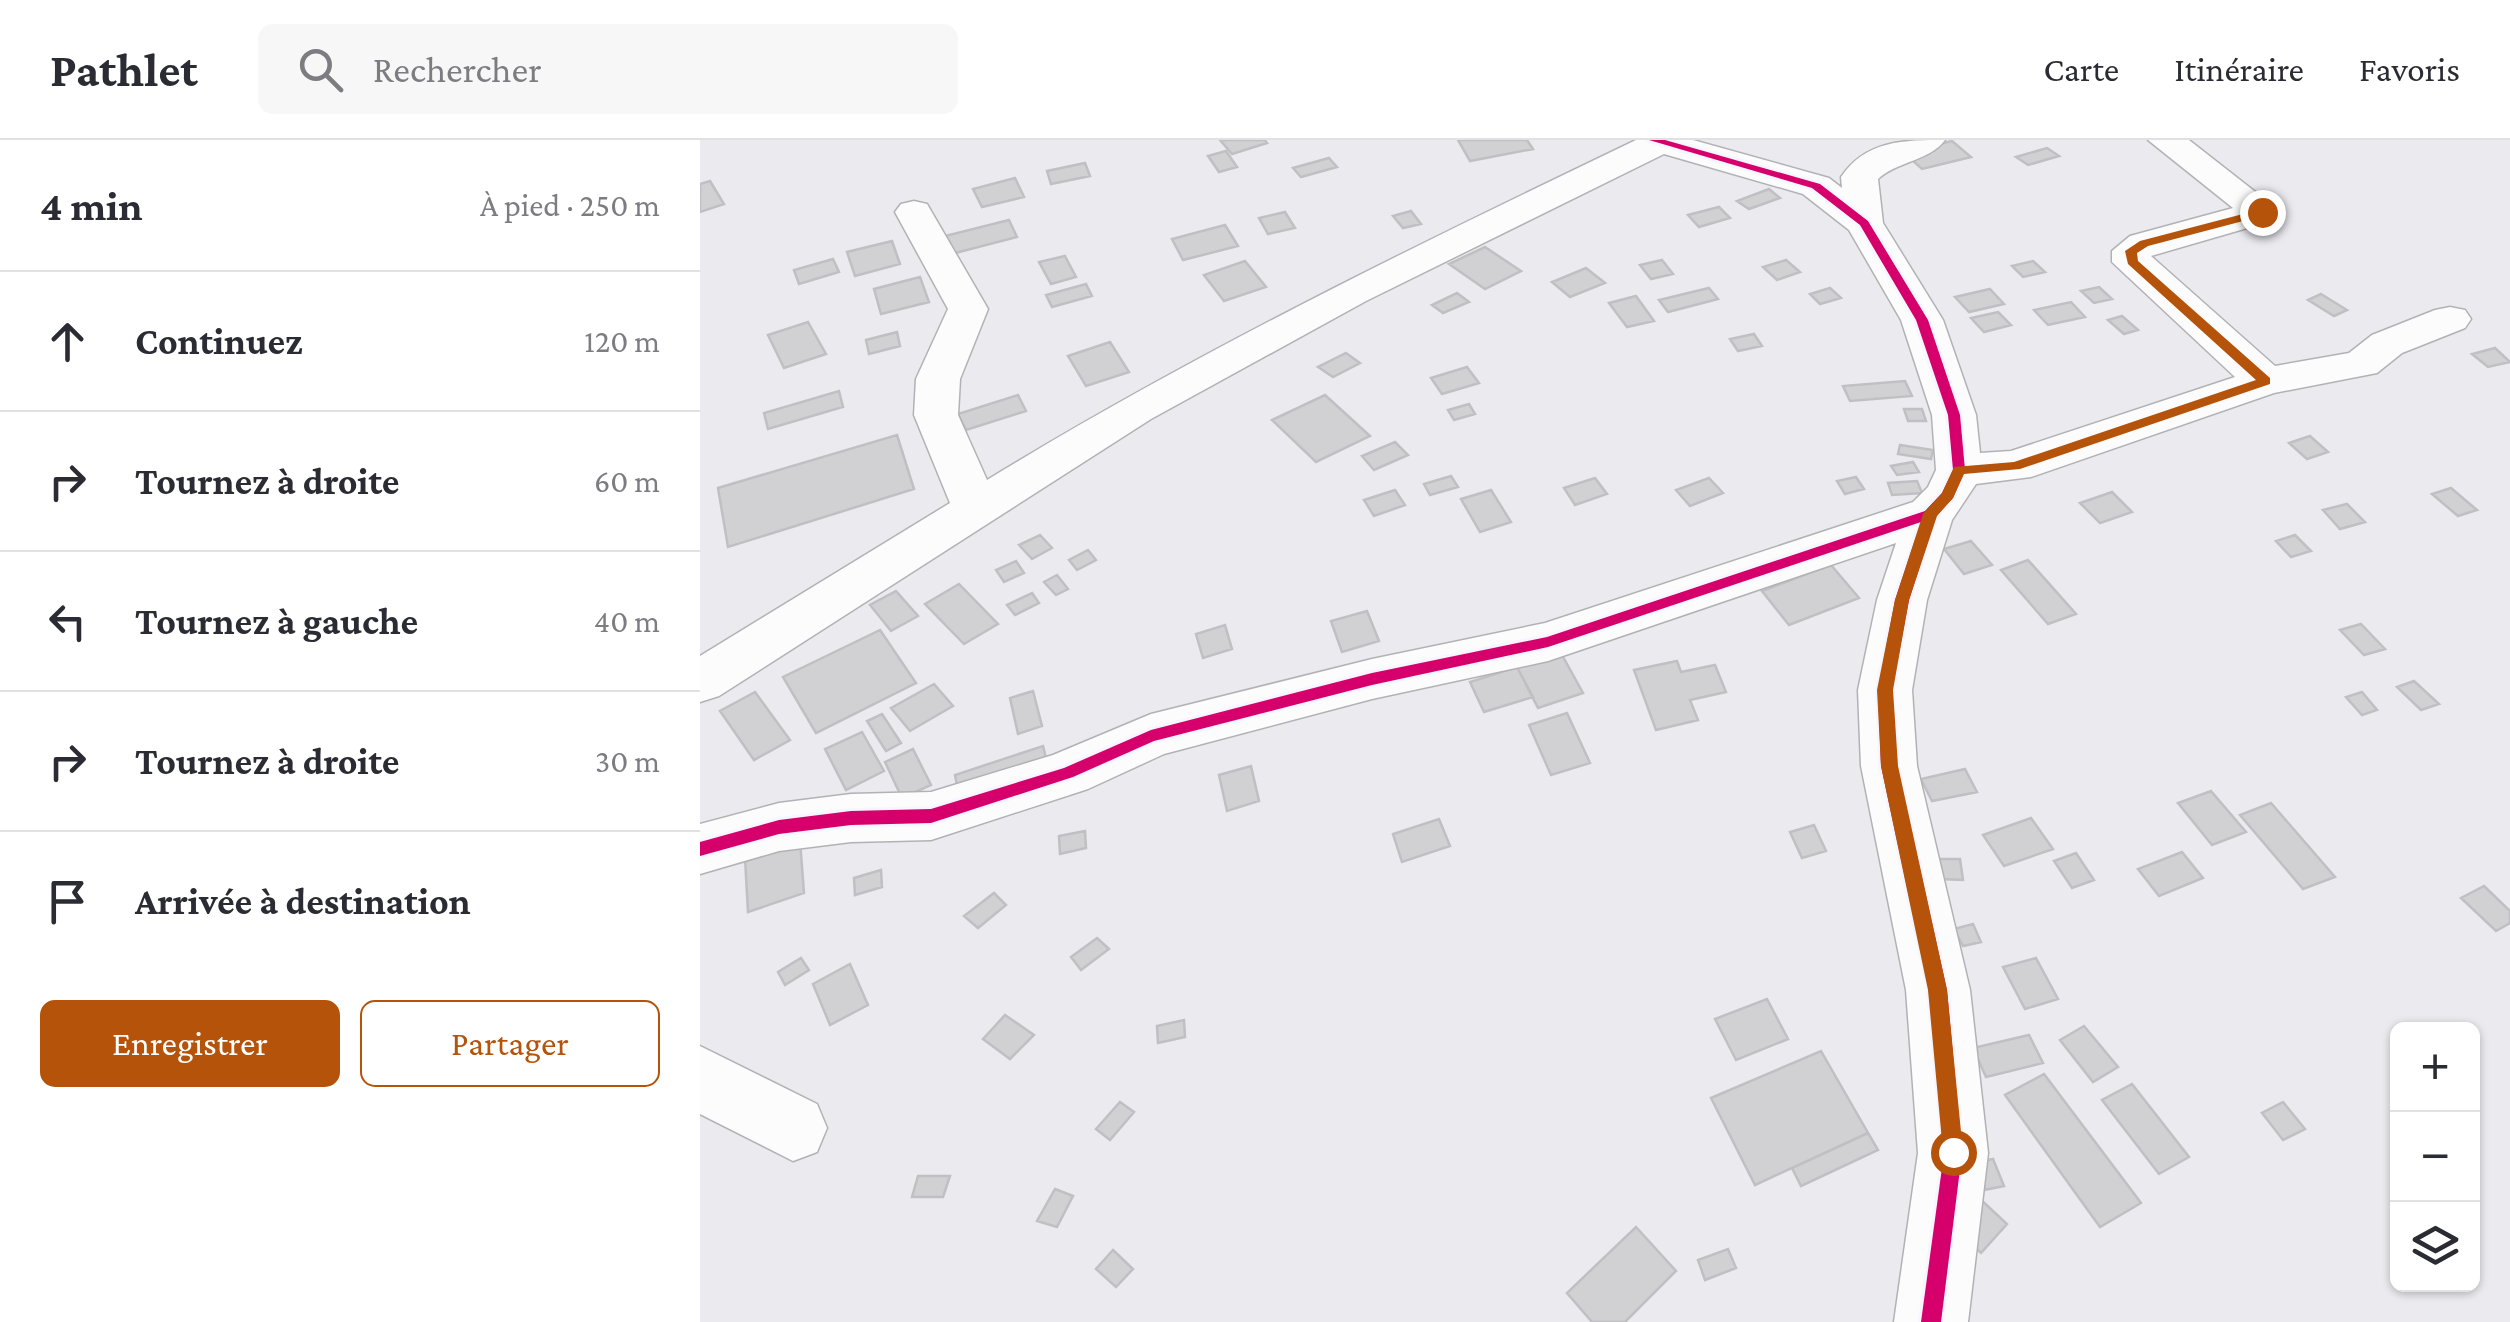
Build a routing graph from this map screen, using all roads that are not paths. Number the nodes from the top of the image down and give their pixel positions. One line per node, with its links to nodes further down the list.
1 (1927, 140): 5 (street)
2 (2166, 140): 7 (street)
3 (1637, 146): 5 (street); 9 (street)
4 (914, 212): 9 (street)
5 (1864, 223): 8 (street)
6 (2450, 319): 7 (street)
7 (2266, 381): 8 (street)
8 (1959, 470): 10 (street)
9 (976, 509): 11 (street)
10 (1930, 514): 12 (street); 15 (street)
11 (700, 682)
12 (700, 849)
13 (700, 1078): 14 (street)
14 (793, 1128)
15 (1930, 1322)

